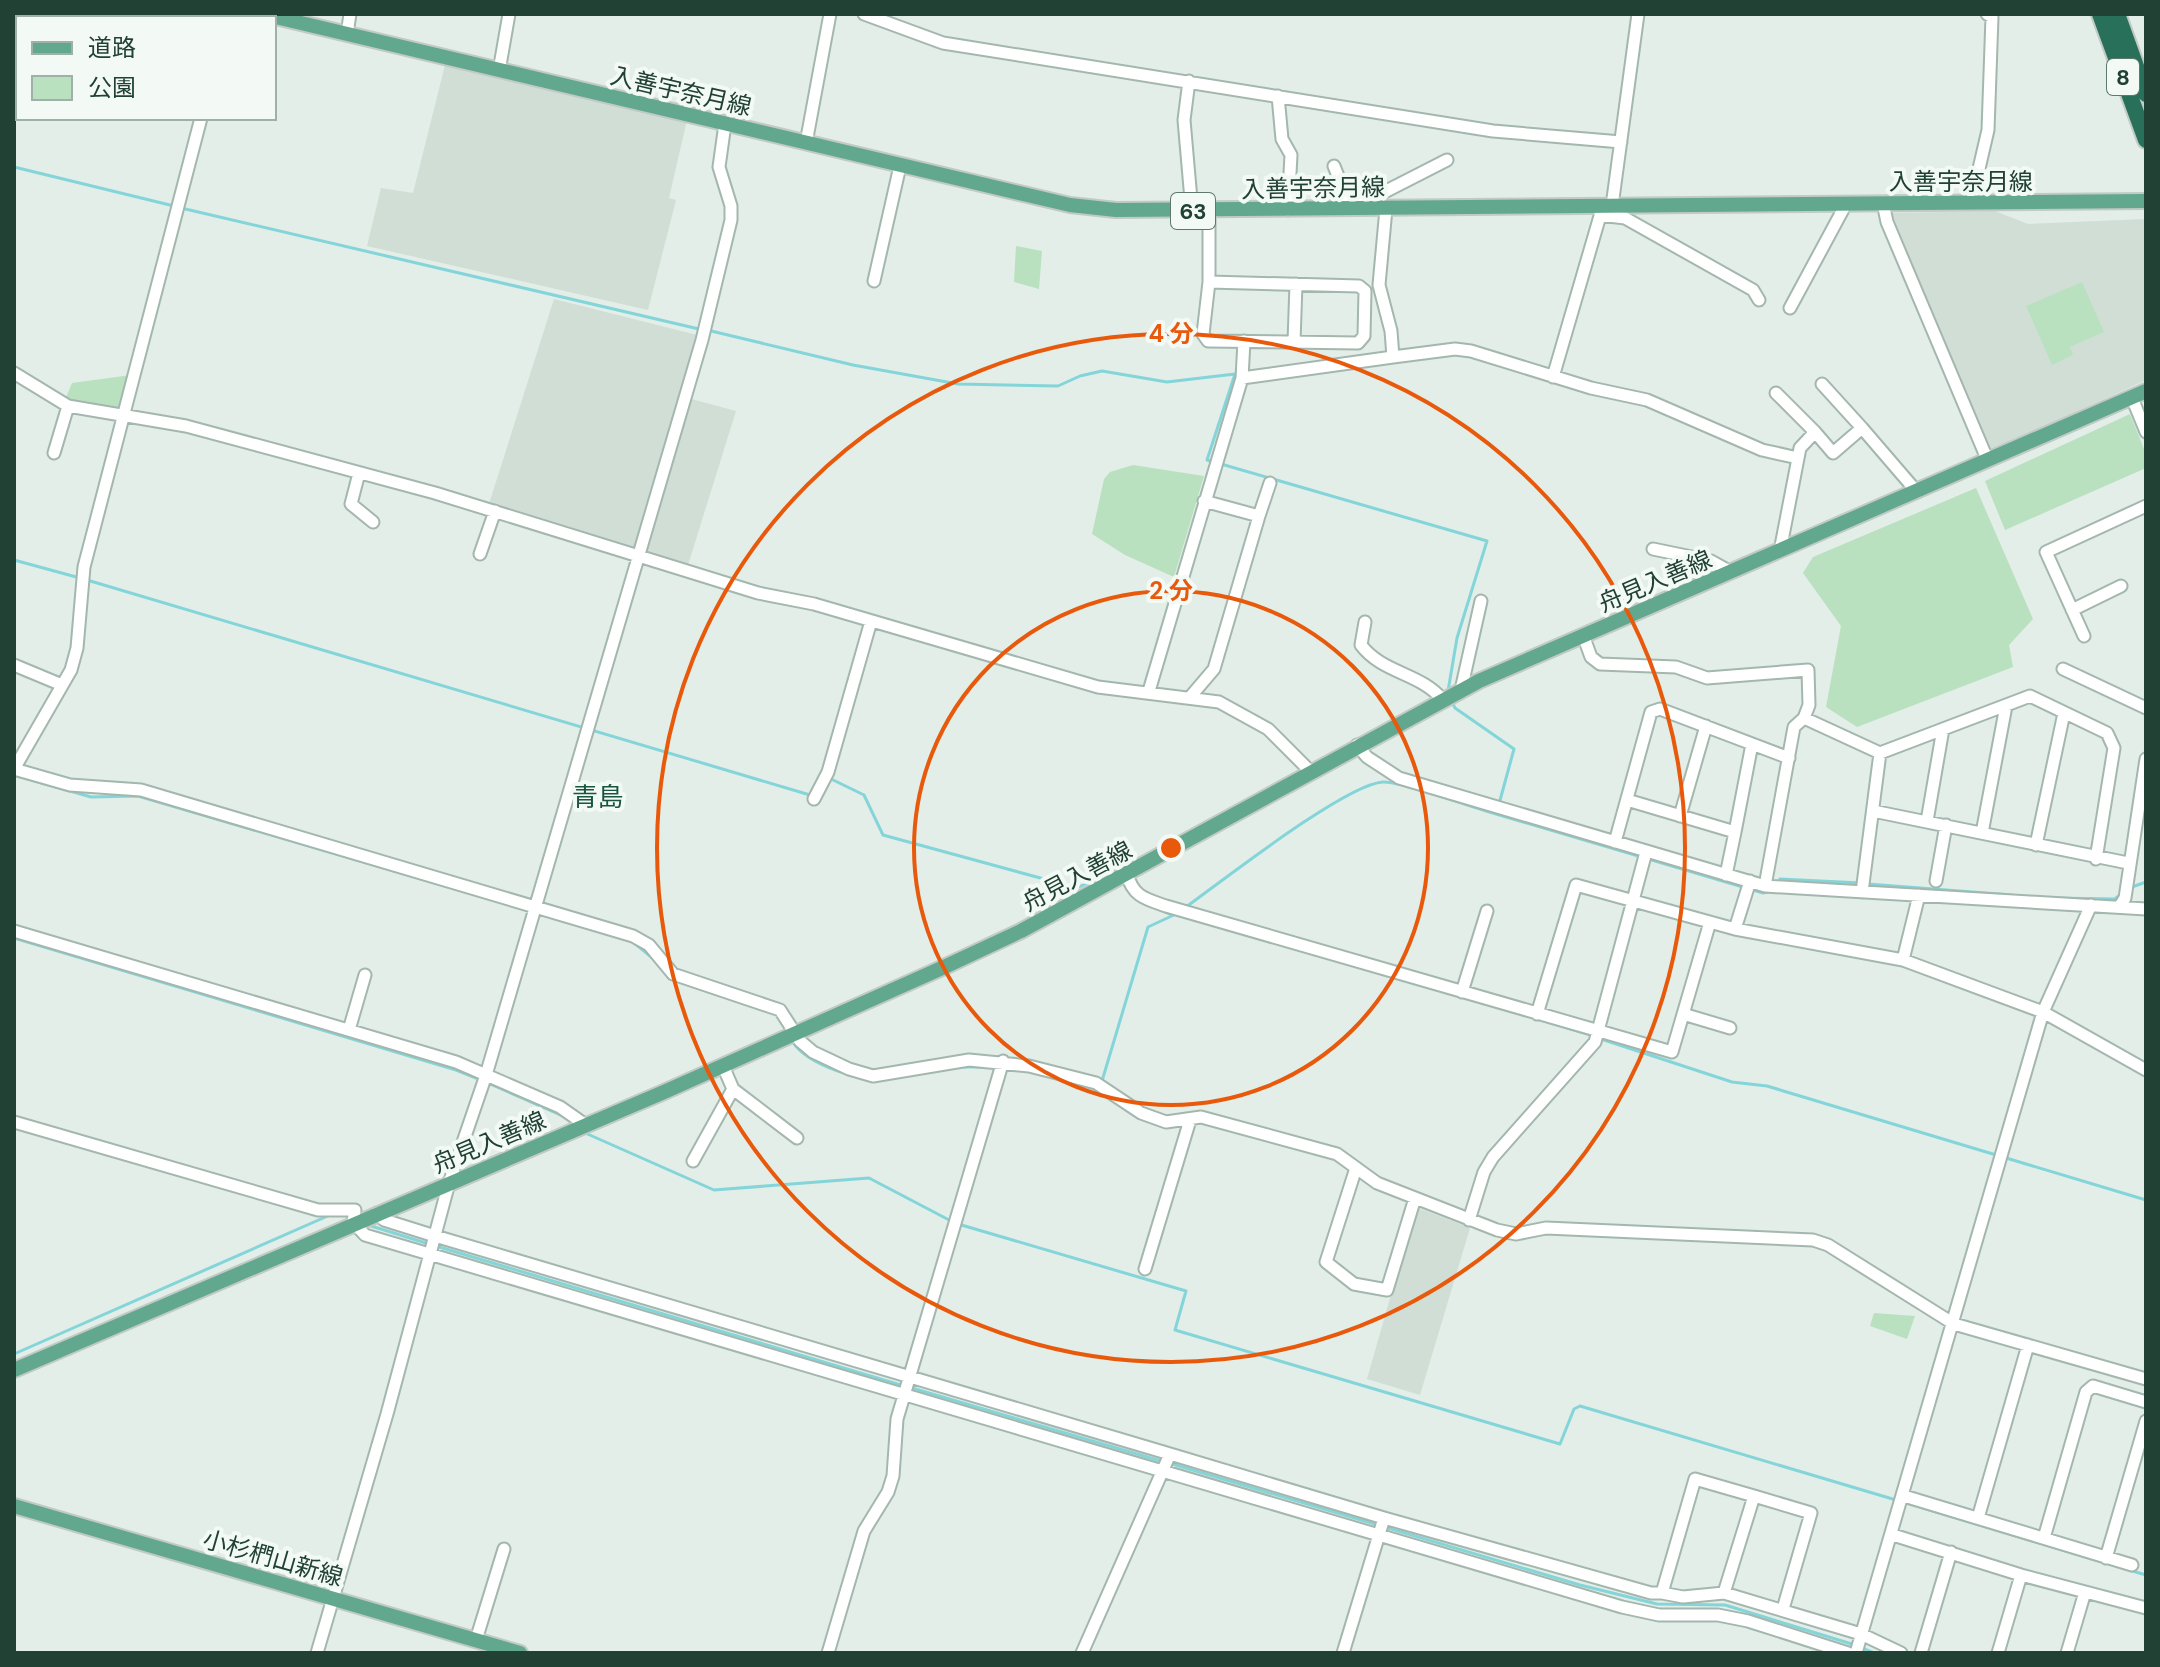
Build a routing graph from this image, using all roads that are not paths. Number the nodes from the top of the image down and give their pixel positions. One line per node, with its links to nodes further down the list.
1 (350, 14): 10 (street)
2 (509, 14): 11 (street)
3 (830, 14): 19 (street)
4 (864, 14): 12 (street)
5 (1638, 14): 18 (street)
6 (1987, 14): 25 (street)
7 (2100, 14): 17 (highway, 8)
8 (2117, 14): 13 (highway, 8)
9 (276, 17): 10 (main road, 入善宇奈月線 / 63)
10 (347, 34): 11 (main road, 入善宇奈月線 / 63)
11 (499, 71): 16 (main road, 入善宇奈月線 / 63)
12 (1189, 81): 14 (street); 31 (street)
13 (2146, 94)
14 (1278, 96): 18 (street); 30 (street)
15 (200, 120): 48 (street)
16 (725, 124): 19 (main road, 入善宇奈月線 / 63); 66 (street)
17 (2146, 140)
18 (1621, 142): 29 (street)
19 (806, 143): 21 (main road, 入善宇奈月線 / 63)
20 (1447, 160): 27 (street)
21 (900, 166): 31 (main road, 入善宇奈月線 / 63); 33 (street)
22 (1334, 166): 27 (street)
23 (2146, 201): 25 (main road, 入善宇奈月線 / 63)
24 (1883, 203): 25 (main road, 入善宇奈月線 / 63); 26 (main road, 入善宇奈月線 / 63); 54 (street)
25 (1971, 203)
26 (1846, 204): 29 (main road, 入善宇奈月線 / 63); 37 (street)
27 (1351, 209): 28 (main road, 入善宇奈月線 / 63); 30 (main road, 入善宇奈月線 / 63)
28 (1386, 209): 29 (main road, 入善宇奈月線 / 63); 40 (street)
29 (1605, 209): 36 (street); 42 (street)
30 (1288, 210): 32 (main road, 入善宇奈月線 / 63)
31 (1192, 211): 32 (main road, 入善宇奈月線 / 63)
32 (1209, 211): 34 (street)
33 (874, 281)
34 (1209, 282): 35 (street); 38 (street)
35 (1296, 284): 39 (street); 39 (street)
36 (1759, 300)
37 (1790, 308)
38 (1244, 341): 39 (street); 43 (street)
39 (1294, 342)
40 (1393, 357): 42 (street); 43 (street)
41 (14, 373): 47 (street)
42 (1553, 377): 53 (street)
43 (1242, 378): 58 (street)
44 (1822, 384): 49 (street)
45 (1776, 393): 50 (street)
46 (2139, 394): 51 (street); 54 (main road, 舟見入善線)
47 (68, 406): 48 (street); 52 (street)
48 (125, 415): 55 (street); 77 (street)
49 (1862, 428): 50 (street); 57 (street)
50 (1815, 432): 53 (street)
51 (2146, 432)
52 (54, 453)
53 (1798, 458): 64 (street)
54 (1988, 461): 57 (main road, 舟見入善線)
55 (359, 473): 60 (street); 62 (street)
56 (1270, 483): 61 (street)
57 (1917, 492): 64 (main road, 舟見入善線)
58 (1204, 501): 61 (street); 79 (street)
59 (2146, 506): 70 (street)
60 (495, 511): 65 (street); 66 (street)
61 (1259, 516): 80 (street)
62 (373, 522)
63 (1653, 549): 67 (street)
64 (1780, 551): 67 (main road, 舟見入善線)
65 (480, 554)
66 (640, 556): 71 (street); 116 (street)
67 (1731, 572): 73 (main road, 舟見入善線)
68 (2121, 586): 70 (street)
69 (1481, 601): 78 (street)
70 (2072, 610): 74 (street)
71 (871, 621): 79 (street); 94 (street)
72 (1365, 622): 81 (street)
73 (1583, 635): 78 (main road, 舟見入善線); 85 (street)
74 (2084, 636)
75 (14, 665): 77 (street)
76 (2063, 669): 83 (street)
77 (62, 685): 116 (street)
78 (1461, 690): 81 (main road, 舟見入善線)
79 (1149, 691): 80 (street)
80 (1191, 696): 93 (street)
81 (1442, 699): 89 (main road, 舟見入善線)
82 (2006, 706): 84 (street); 87 (street); 101 (street)
83 (2146, 708)
84 (2064, 713): 103 (street); 105 (street)
85 (1804, 718): 90 (street); 91 (street)
86 (1706, 726): 88 (street); 95 (street); 97 (street)
87 (1943, 729): 90 (street); 98 (street)
88 (1752, 744): 91 (street); 100 (street)
89 (1357, 745): 93 (main road, 舟見入善線); 102 (street)
90 (1880, 753): 96 (street)
91 (1789, 758): 111 (street)
92 (2146, 759): 106 (street)
93 (1311, 772): 107 (main road, 舟見入善線)
94 (814, 799)
95 (1627, 800): 97 (street); 102 (street)
96 (1873, 811): 98 (street); 112 (street)
97 (1680, 816): 100 (street)
98 (1927, 821): 99 (street)
99 (1946, 825): 101 (street); 110 (street)
100 (1735, 832): 108 (street)
101 (1982, 833): 103 (street)
102 (1615, 842): 104 (street)
103 (2036, 845): 105 (street)
104 (1646, 852): 108 (street); 114 (street)
105 (2096, 859): 106 (street)
106 (2128, 863): 117 (street)
107 (1127, 874): 125 (street); 132 (main road, 舟見入善線)
108 (1726, 875): 109 (street)
109 (1750, 881): 111 (street); 121 (street)
110 (1936, 881)
111 (1765, 886): 112 (street)
112 (1862, 892): 113 (street)
113 (1919, 895): 115 (street); 123 (street)
114 (1634, 901): 120 (street); 127 (street); 131 (street)
115 (2091, 905): 117 (street); 126 (street)
116 (535, 906): 132 (street); 136 (street)
117 (2120, 906): 118 (street)
118 (2146, 909)
119 (1487, 911): 125 (street)
120 (1710, 922): 121 (street); 128 (street)
121 (1735, 929): 123 (street)
122 (14, 931): 130 (street)
123 (1903, 960): 126 (street)
124 (365, 975): 130 (street)
125 (1462, 992): 127 (street)
126 (2043, 1012): 135 (street); 151 (street)
127 (1537, 1014): 131 (street)
128 (1683, 1014): 129 (street); 131 (street)
129 (1730, 1028)
130 (349, 1030): 136 (street)
131 (1598, 1031): 147 (street)
132 (796, 1033): 133 (street); 134 (main road, 舟見入善線)
133 (1003, 1061): 138 (street); 154 (street)
134 (723, 1066): 137 (street); 140 (main road, 舟見入善線)
135 (2146, 1070)
136 (486, 1075): 140 (street); 144 (street)
137 (733, 1089): 141 (street); 142 (street)
138 (1190, 1120): 143 (street); 150 (street)
139 (14, 1122): 148 (street)
140 (587, 1126): 144 (main road, 舟見入善線)
141 (797, 1138)
142 (693, 1161)
143 (1356, 1168): 145 (street); 145 (street)
144 (449, 1183): 146 (main road, 舟見入善線); 149 (street)
145 (1415, 1198): 147 (street)
146 (377, 1213): 148 (main road, 舟見入善線); 149 (street)
147 (1469, 1220): 151 (street)
148 (353, 1222): 149 (street); 153 (main road, 舟見入善線)
149 (432, 1245): 154 (street); 156 (street); 177 (street)
150 (1145, 1269)
151 (1954, 1324): 152 (street); 162 (street)
152 (2028, 1345): 155 (street); 165 (street)
153 (14, 1370)
154 (909, 1378): 156 (street); 159 (street)
155 (2146, 1379)
156 (904, 1395): 160 (street); 184 (street)
157 (2146, 1402): 168 (street)
158 (2146, 1421): 171 (street)
159 (1170, 1454): 160 (street); 164 (street)
160 (1164, 1471): 166 (street); 185 (street)
161 (1754, 1496): 175 (street); 176 (street); 179 (street)
162 (1904, 1496): 165 (street); 167 (street)
163 (14, 1506): 177 (main road, 小杉椚山新線)
164 (1384, 1518): 166 (street); 175 (street)
165 (1978, 1518): 168 (street)
166 (1378, 1535): 186 (street); 187 (street)
167 (1893, 1535): 170 (street); 180 (street)
168 (2044, 1538): 171 (street)
169 (504, 1549): 181 (street)
170 (1951, 1552): 173 (street); 190 (street)
171 (2106, 1558): 172 (street)
172 (2132, 1565)
173 (2021, 1575): 174 (street); 191 (street)
174 (2085, 1592): 178 (street); 192 (street)
175 (1662, 1593): 176 (street)
176 (1724, 1593): 179 (street)
177 (333, 1597): 181 (main road, 小杉椚山新線); 182 (street)
178 (2146, 1608)
179 (1783, 1609): 180 (street)
180 (1861, 1634): 188 (street); 189 (street)
181 (476, 1640): 183 (main road, 小杉椚山新線)
182 (317, 1653)
183 (520, 1653)
184 (828, 1653)
185 (1082, 1653)
186 (1343, 1653)
187 (1848, 1653)
188 (1856, 1653)
189 (1901, 1653)
190 (1921, 1653)
191 (1998, 1653)
192 (2067, 1653)

